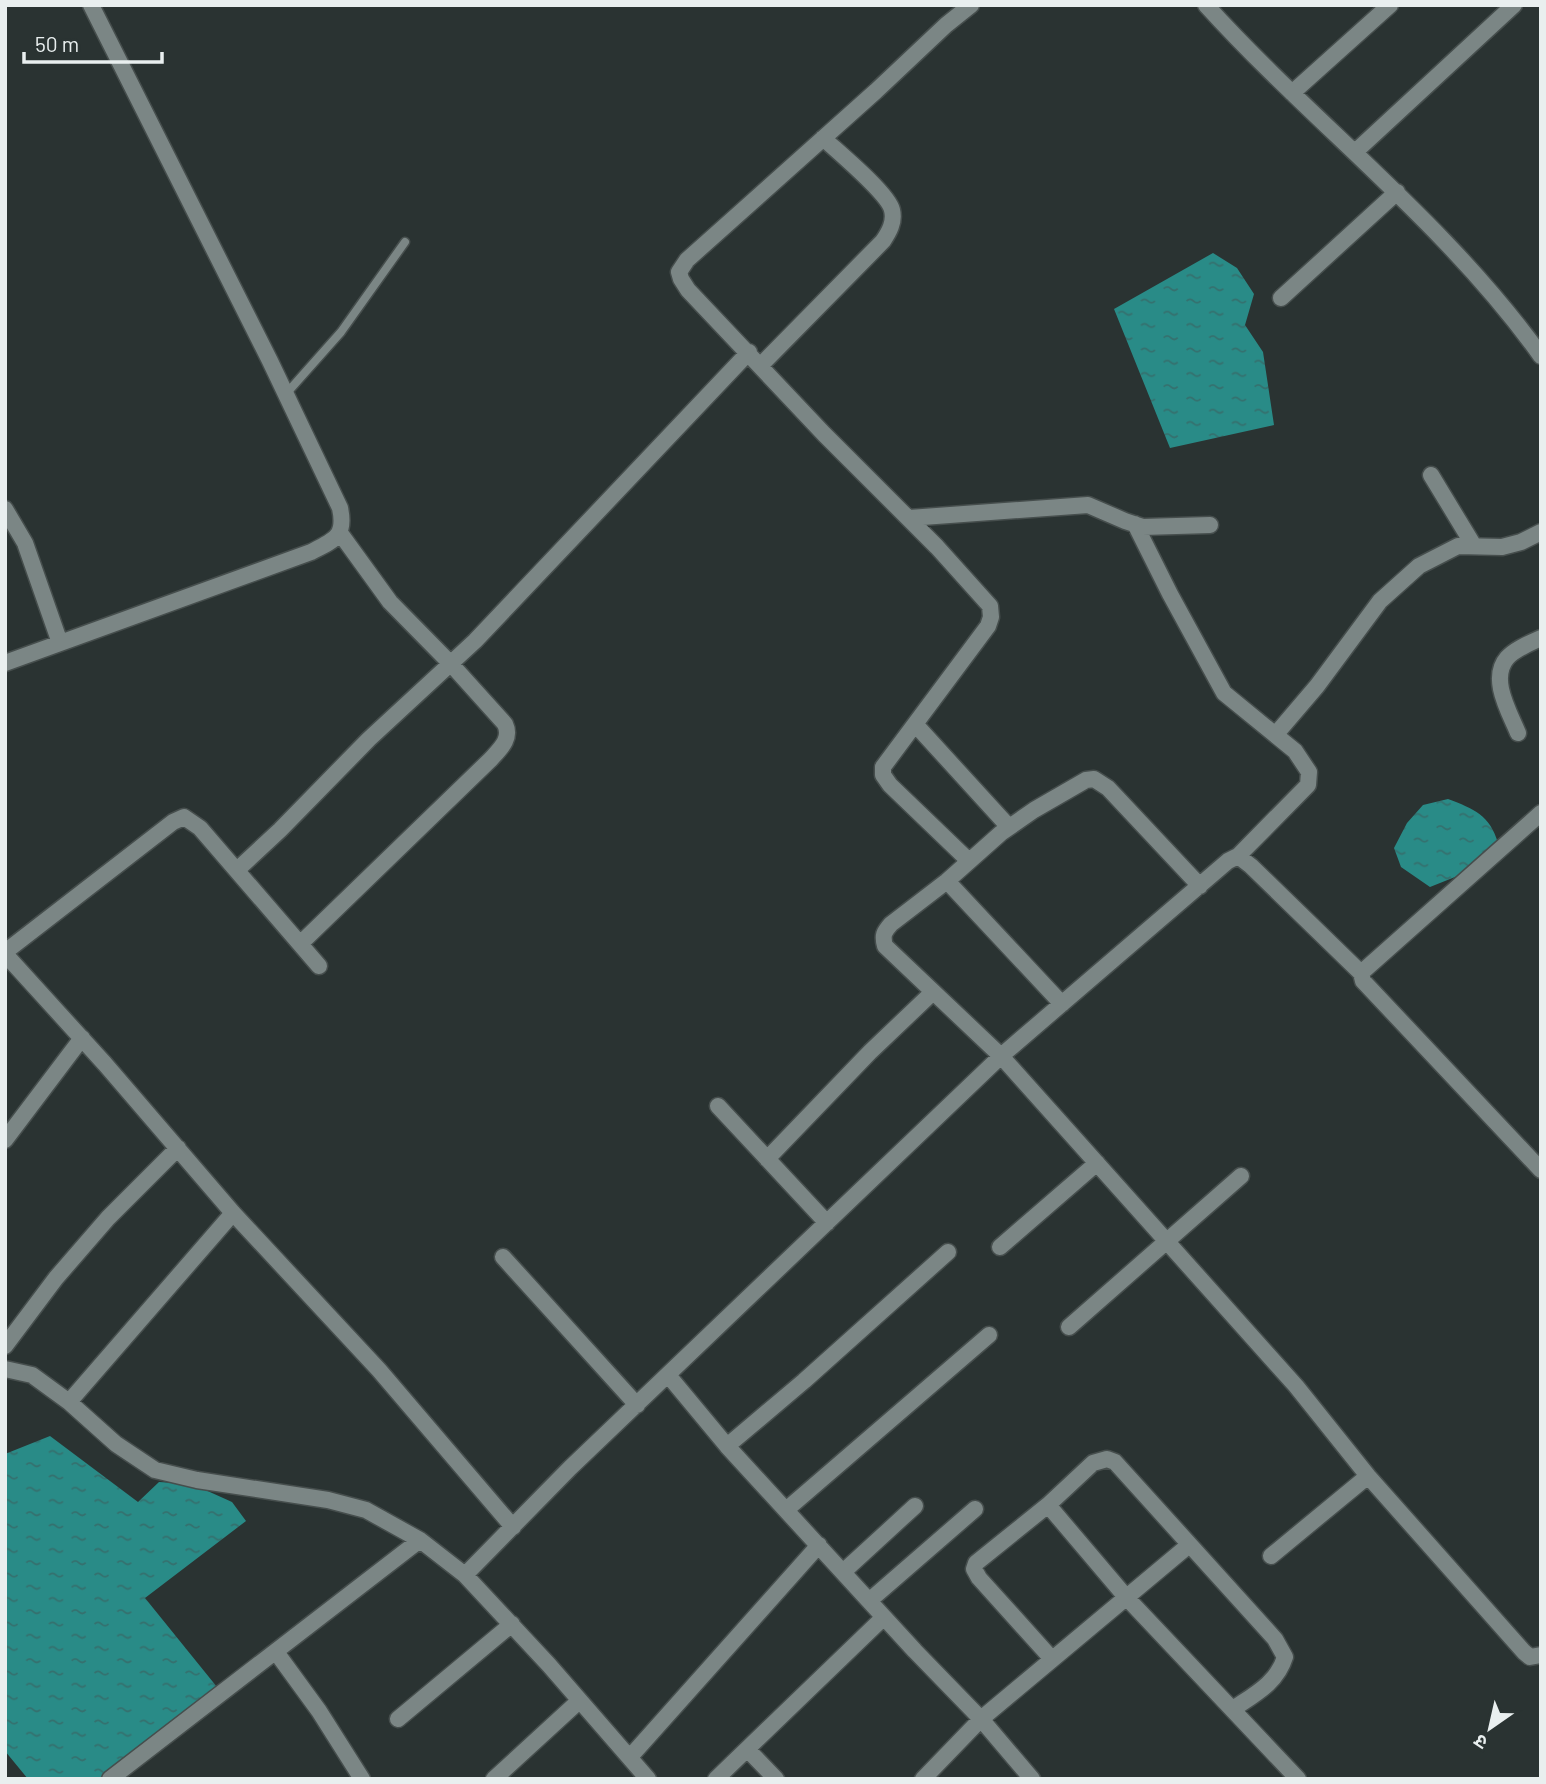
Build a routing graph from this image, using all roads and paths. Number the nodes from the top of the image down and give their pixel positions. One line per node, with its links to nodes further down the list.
1 (91, 5): 15 (street)
2 (971, 5): 7 (street)
3 (1206, 5): 6 (street)
4 (1390, 5): 6 (street)
5 (1514, 5): 8 (street)
6 (1292, 93): 8 (street)
7 (823, 138): 12 (street); 14 (street)
8 (1355, 152): 9 (street)
9 (1397, 191): 11 (street); 13 (street)
10 (405, 242): 15 (lane)
11 (1281, 299)
12 (748, 352): 14 (street); 27 (street)
13 (1541, 356)
14 (761, 366): 18 (street)
15 (285, 395): 22 (street)
16 (1431, 475): 23 (street)
17 (5, 509): 25 (street)
18 (909, 518): 19 (street); 28 (street)
19 (1135, 524): 20 (street); 30 (street)
20 (1210, 525)
21 (1541, 532): 23 (street)
22 (340, 533): 25 (street); 27 (street)
23 (1474, 546): 30 (street)
24 (1541, 638): 29 (street)
25 (60, 643): 26 (street)
26 (5, 663)
27 (451, 664): 35 (street); 38 (street)
28 (915, 724): 32 (street); 34 (street)
29 (1518, 733)
30 (1276, 734): 33 (street)
31 (1541, 813): 41 (street)
32 (1009, 827): 34 (street); 37 (street)
33 (1238, 856): 37 (street); 41 (street)
34 (968, 860): 36 (street)
35 (237, 870): 38 (street); 39 (street)
36 (947, 881): 42 (street); 43 (street)
37 (1200, 886): 43 (street)
38 (300, 944): 40 (street)
39 (5, 953): 44 (street)
40 (319, 966)
41 (1361, 973): 51 (street)
42 (933, 992): 45 (street); 49 (street)
43 (1062, 1004): 45 (street)
44 (82, 1038): 47 (street); 48 (street)
45 (1001, 1056): 50 (street); 54 (street)
46 (718, 1106): 49 (street)
47 (5, 1140)
48 (178, 1148): 53 (street); 61 (street)
49 (767, 1160): 54 (street)
50 (1097, 1163): 55 (street); 56 (street)
51 (1541, 1170)
52 (1241, 1176): 55 (street)
53 (233, 1213): 64 (street); 72 (street)
54 (827, 1223): 63 (street)
55 (1165, 1241): 59 (street); 67 (street)
56 (1000, 1247)
57 (947, 1252): 66 (street)
58 (503, 1256): 65 (street)
59 (1069, 1327)
60 (989, 1335): 71 (street)
61 (5, 1346)
62 (5, 1369): 64 (street)
63 (668, 1375): 65 (street); 66 (street)
64 (69, 1402): 73 (street)
65 (636, 1405): 72 (street)
66 (727, 1446): 71 (street)
67 (1368, 1476): 76 (street); 84 (street)
68 (1048, 1505): 75 (street); 79 (street); 85 (street)
69 (915, 1506): 77 (street)
70 (975, 1509): 80 (street)
71 (786, 1510): 74 (street)
72 (513, 1527): 78 (street)
73 (420, 1540): 78 (street); 83 (street)
74 (819, 1545): 77 (street); 91 (street)
75 (1188, 1545): 79 (street); 87 (street)
76 (1271, 1556)
77 (843, 1572): 80 (street)
78 (465, 1575): 82 (street)
79 (1126, 1597): 85 (street); 87 (street)
80 (869, 1601): 81 (street)
81 (884, 1617): 89 (street); 90 (street)
82 (512, 1624): 86 (street); 88 (street)
83 (276, 1652): 93 (street); 94 (street)
84 (1541, 1655)
85 (1052, 1659): 89 (street)
86 (579, 1702): 91 (street); 95 (street)
87 (1233, 1709): 100 (street)
88 (398, 1719)
89 (981, 1719): 98 (street); 99 (street)
90 (747, 1749): 96 (street); 97 (street)
91 (630, 1757): 92 (street)
92 (644, 1777)
93 (110, 1779)
94 (362, 1779)
95 (494, 1779)
96 (716, 1779)
97 (776, 1779)
98 (923, 1779)
99 (1032, 1779)
100 (1298, 1779)

